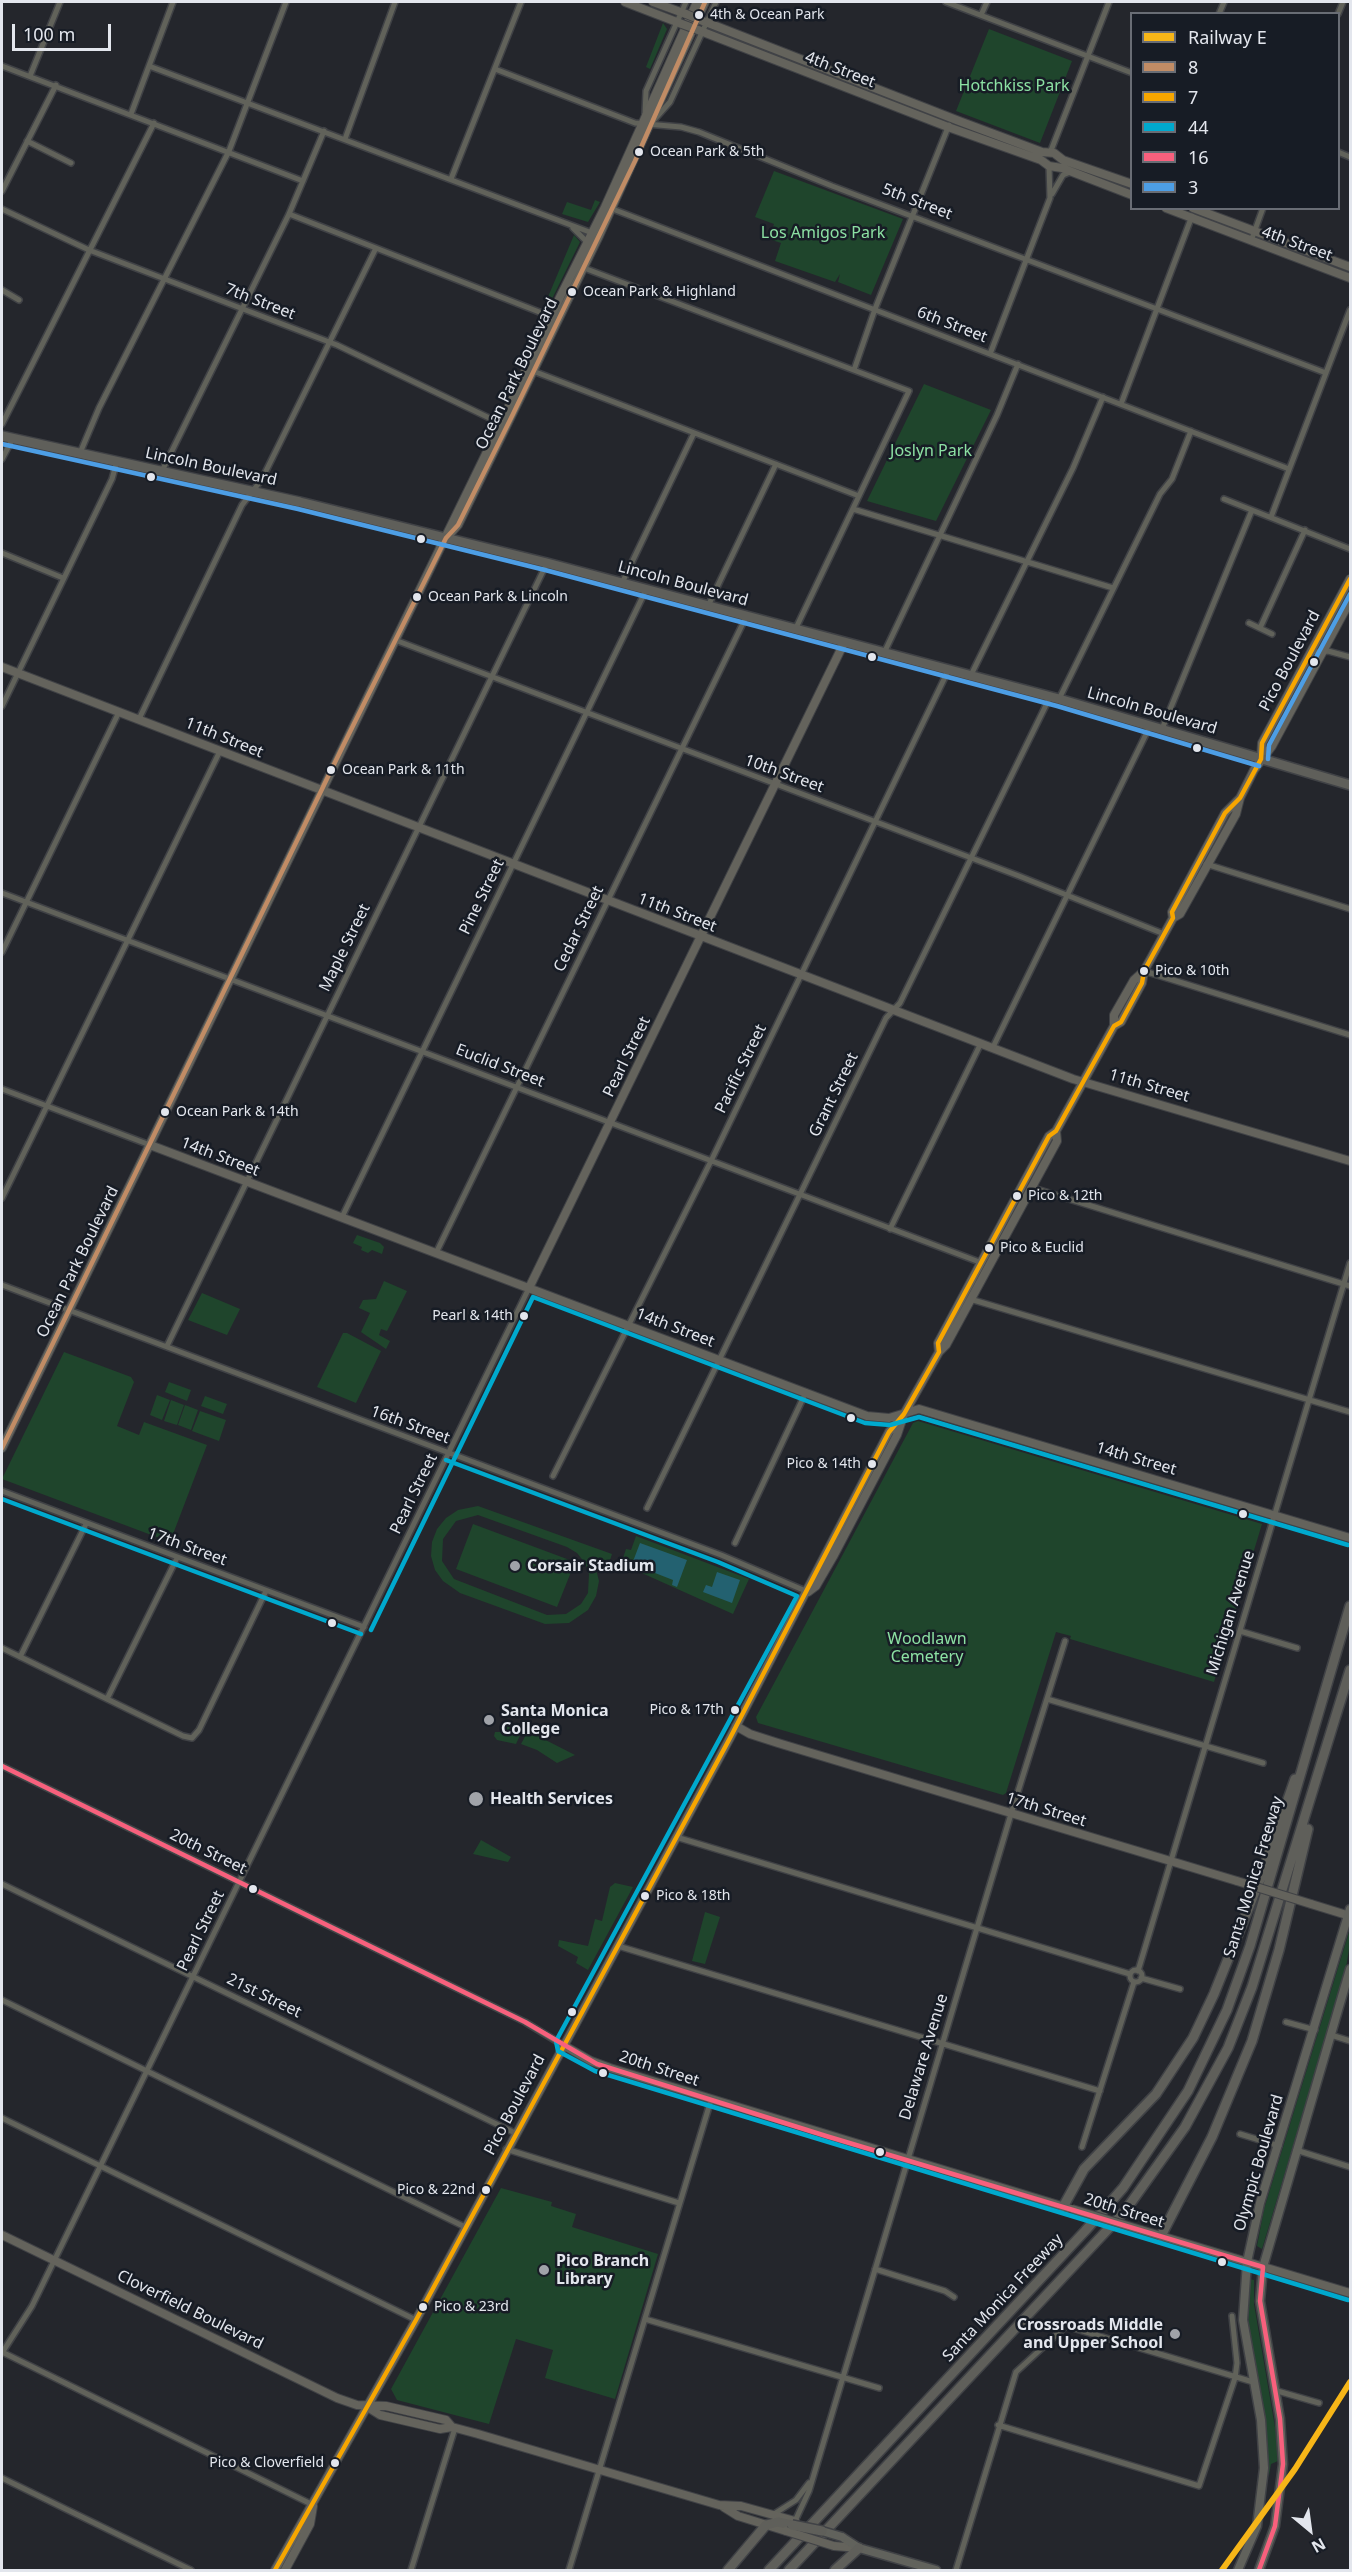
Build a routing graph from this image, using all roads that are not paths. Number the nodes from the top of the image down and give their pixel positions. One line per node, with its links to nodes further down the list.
1 (60, 2): 25 (street)
2 (173, 2): 22 (street)
3 (286, 2): 27 (street)
4 (395, 2): 34 (street)
5 (521, 2): 23 (street)
6 (625, 2): 18 (street, 4th Street)
7 (653, 2): 15 (street, 4th Street)
8 (686, 2): 15 (street, Ocean Park Boulevard)
9 (697, 2): 31 (street, Ocean Park Boulevard)
10 (705, 2): 31 (street, Ocean Park Boulevard)
11 (716, 2): 17 (street, Ocean Park Boulevard)
12 (946, 2): 16 (street)
13 (987, 2): 16 (street)
14 (1109, 2): 20 (street)
15 (684, 13): 17 (street, 4th Street, bridge); 18 (street, Ocean Park Boulevard)
16 (981, 15): 20 (street)
17 (706, 22): 19 (street, Ocean Park Boulevard); 29 (street, 4th Street)
18 (680, 23): 19 (street, 4th Street, bridge); 31 (street, Ocean Park Boulevard)
19 (701, 31): 31 (street, Ocean Park Boulevard); 32 (street, 4th Street)
20 (1088, 56): 24 (street); 37 (street)
21 (2, 66): 25 (street)
22 (149, 66): 27 (street); 28 (street)
23 (495, 69): 31 (street, 5th Street); 41 (street)
24 (1130, 73)
25 (30, 76): 26 (street)
26 (56, 85): 28 (street); 35 (street)
27 (248, 102): 33 (street); 36 (street)
28 (131, 114): 30 (street)
29 (952, 118): 32 (street); 37 (street, 4th Street)
30 (154, 123): 36 (street); 62 (street)
31 (647, 123): 47 (street, Ocean Park Boulevard); 54 (street, 5th Street)
32 (948, 127): 39 (street, 4th Street); 54 (street)
33 (324, 131): 34 (street); 42 (street)
34 (345, 139): 41 (street)
35 (27, 141): 38 (street); 44 (street)
36 (229, 151): 42 (street); 68 (street)
37 (1052, 154): 39 (street); 39 (street); 43 (street, 4th Street)
38 (71, 163)
39 (1049, 165): 40 (street, 4th Street); 46 (street)
40 (1072, 172): 45 (street, 4th Street); 46 (street)
41 (451, 179): 56 (street)
42 (303, 181): 53 (street)
43 (1130, 184)
44 (2, 191)
45 (1130, 195)
46 (1050, 198): 64 (street)
47 (608, 208): 58 (street, Ocean Park Boulevard); 63 (street, Ocean Park Boulevard); 72 (street, 6th Street)
48 (2, 209): 62 (street, 7th Street)
49 (1171, 210): 55 (street, 4th Street)
50 (1194, 210): 55 (street)
51 (1197, 210): 57 (street, 4th Street)
52 (1262, 210): 57 (street)
53 (289, 214): 61 (street); 71 (street)
54 (913, 215): 64 (street, 5th Street); 72 (street)
55 (1191, 219): 59 (street, 4th Street); 73 (street)
56 (570, 224): 58 (street); 60 (street)
57 (1254, 232): 59 (street); 65 (street, 4th Street)
58 (592, 233): 60 (street, Ocean Park Boulevard); 63 (street)
59 (1251, 241): 67 (street, 4th Street)
60 (587, 242): 66 (street); 75 (street, Ocean Park Boulevard)
61 (376, 248): 75 (street); 76 (street)
62 (89, 250): 68 (street, 7th Street); 85 (street)
63 (591, 252): 66 (street, Ocean Park Boulevard)
64 (1028, 259): 73 (street, 5th Street); 78 (street)
65 (1350, 267)
66 (584, 268): 77 (street, Ocean Park Boulevard); 80 (street)
67 (1350, 278)
68 (165, 279): 71 (street, 7th Street); 91 (street)
69 (2, 290): 70 (street)
70 (19, 300)
71 (241, 309): 76 (street, 7th Street); 96 (street)
72 (875, 309): 78 (street, 6th Street); 80 (street)
73 (1157, 309): 82 (street, 5th Street); 84 (street)
74 (1350, 310): 82 (street)
75 (552, 317): 77 (street, Ocean Park Boulevard)
76 (329, 342): 86 (street, 7th Street); 97 (street)
77 (543, 343): 81 (street, Ocean Park Boulevard); 86 (street, Ocean Park Boulevard)
78 (990, 354): 79 (street, 6th Street)
79 (1018, 364): 83 (street, 6th Street); 104 (street)
80 (854, 370): 98 (street)
81 (533, 371): 86 (street, Ocean Park Boulevard); 88 (street)
82 (1326, 373): 95 (street)
83 (1103, 397): 84 (street, 6th Street); 108 (street)
84 (1120, 404): 87 (street, 6th Street)
85 (2, 424)
86 (504, 425): 105 (street, Ocean Park Boulevard)
87 (1191, 431): 95 (street, 6th Street); 113 (street, Grant Street)
88 (694, 433): 94 (street); 112 (street)
89 (2, 436): 90 (highway, Lincoln Boulevard)
90 (13, 438): 91 (highway, Lincoln Boulevard); 92 (street)
91 (80, 453): 93 (highway, Lincoln Boulevard)
92 (2, 459)
93 (117, 461): 96 (highway, Lincoln Boulevard); 110 (street)
94 (776, 464): 98 (street); 116 (street)
95 (1289, 469): 102 (street)
96 (162, 471): 97 (highway, Lincoln Boulevard)
97 (252, 491): 105 (highway, Lincoln Boulevard); 137 (street)
98 (859, 496): 100 (street)
99 (1224, 499): 101 (street)
100 (853, 509): 104 (street); 120 (street)
101 (1252, 510): 102 (street); 139 (street)
102 (1271, 517): 103 (street)
103 (1305, 530): 106 (street); 119 (street)
104 (941, 536): 108 (street); 126 (street)
105 (446, 538): 109 (highway, Lincoln Boulevard); 122 (street, Ocean Park Boulevard)
106 (1349, 548)
107 (2, 553): 110 (street)
108 (1026, 561): 113 (street); 132 (street)
109 (547, 563): 112 (highway, Lincoln Boulevard); 131 (street, Maple Street)
110 (63, 578): 130 (street)
111 (1350, 579): 125 (street, Pico Boulevard)
112 (622, 583): 114 (highway, Lincoln Boulevard)
113 (1113, 588): 133 (street, Grant Street)
114 (646, 590): 116 (highway, Lincoln Boulevard); 136 (street, Pine Street)
115 (1350, 601): 124 (street, Pico Boulevard)
116 (708, 607): 117 (highway, Lincoln Boulevard)
117 (746, 617): 120 (highway, Lincoln Boulevard); 140 (street, Cedar Street)
118 (1249, 623): 119 (street)
119 (1260, 628): 121 (street)
120 (795, 630): 123 (highway, Lincoln Boulevard)
121 (1272, 634)
122 (395, 640): 131 (street, 10th Street); 145 (street, Ocean Park Boulevard)
123 (844, 643): 126 (highway, Lincoln Boulevard); 143 (street, Pearl Street)
124 (1328, 648): 125 (street); 127 (street); 142 (street, Pico Boulevard)
125 (1311, 652): 142 (street, Pico Boulevard)
126 (884, 653): 129 (highway, Lincoln Boulevard)
127 (1350, 657)
128 (2, 667): 130 (street, 11th Street)
129 (948, 671): 132 (highway, Lincoln Boulevard); 147 (street, Pacific Street)
130 (18, 673): 134 (street); 135 (street, 11th Street)
131 (493, 677): 136 (street, 10th Street); 148 (street, Maple Street)
132 (970, 677): 133 (highway, Lincoln Boulevard)
133 (1054, 698): 138 (highway, Lincoln Boulevard); 149 (street, Grant Street)
134 (2, 706)
135 (119, 712): 137 (street, 11th Street); 156 (street)
136 (587, 714): 140 (street, 10th Street); 151 (street, Pine Street)
137 (139, 719): 141 (street, 11th Street)
138 (1150, 726): 139 (highway, Lincoln Boulevard); 154 (street)
139 (1162, 729): 142 (highway, Lincoln Boulevard)
140 (682, 750): 143 (street, 10th Street); 155 (street, Cedar Street)
141 (220, 751): 145 (street, 11th Street); 161 (street)
142 (1261, 759): 144 (highway, Lincoln Boulevard); 146 (street, Pico Boulevard)
143 (776, 785): 147 (street, 10th Street); 160 (street, Pearl Street)
144 (1350, 785)
145 (321, 791): 148 (street, 11th Street); 165 (street, Ocean Park Boulevard)
146 (1239, 798): 150 (street, Pico Boulevard); 152 (street, Pico Boulevard)
147 (875, 822): 149 (street, 10th Street); 164 (street, Pacific Street)
148 (420, 828): 151 (street, 11th Street); 167 (street, Maple Street)
149 (971, 859): 154 (street, 10th Street); 166 (street, Grant Street)
150 (1199, 862): 152 (street); 158 (street, Pico Boulevard)
151 (513, 865): 155 (street, 11th Street); 171 (street, Pine Street)
152 (1208, 865): 157 (street); 158 (street, Pico Boulevard)
153 (2, 893): 156 (street, Euclid Street)
154 (1067, 895): 159 (street, 10th Street); 170 (street)
155 (608, 900): 160 (street, 11th Street); 173 (street, Cedar Street)
156 (26, 902): 161 (street, Euclid Street); 162 (street)
157 (1350, 909)
158 (1173, 918): 159 (street, Pico Boulevard)
159 (1164, 934): 163 (street, Pico Boulevard)
160 (700, 936): 164 (street, 11th Street); 176 (street, Pearl Street)
161 (128, 940): 165 (street, Euclid Street); 175 (street)
162 (2, 952)
163 (1144, 971): 168 (street); 172 (street, Pico Boulevard)
164 (801, 975): 166 (street, 11th Street); 179 (street, Pacific Street)
165 (231, 979): 167 (street, Euclid Street); 178 (street, Ocean Park Boulevard)
166 (894, 1011): 169 (street, 11th Street); 184 (street, Grant Street)
167 (327, 1016): 171 (street, Euclid Street); 181 (street, Maple Street)
168 (1350, 1035)
169 (981, 1043): 170 (street, 11th Street); 187 (street)
170 (993, 1047): 172 (street, 11th Street)
171 (422, 1051): 173 (street, Euclid Street); 186 (street, Pine Street)
172 (1084, 1082): 177 (street, Pico Boulevard); 180 (street, 11th Street)
173 (515, 1087): 176 (street, Euclid Street); 188 (street, Cedar Street)
174 (2, 1089): 175 (street, 14th Street)
175 (47, 1106): 178 (street, 14th Street); 185 (street)
176 (610, 1123): 179 (street, Euclid Street); 193 (street, Pearl Street)
177 (1056, 1131): 182 (street, Pico Boulevard); 183 (street, Pico Boulevard)
178 (150, 1145): 181 (street, 14th Street); 195 (street, Ocean Park Boulevard)
179 (711, 1161): 184 (street, Euclid Street); 196 (street, Pacific Street)
180 (1350, 1161)
181 (246, 1182): 186 (street, 14th Street); 197 (street, Maple Street)
182 (1023, 1184): 183 (street); 190 (street, Pico Boulevard)
183 (1031, 1188): 190 (street, Pico Boulevard); 192 (street)
184 (800, 1194): 187 (street, Euclid Street); 198 (street, Grant Street)
185 (2, 1198)
186 (342, 1216): 188 (street, 14th Street)
187 (890, 1229): 190 (street, Euclid Street)
188 (436, 1253): 193 (street, 14th Street)
189 (1350, 1263): 192 (street, Michigan Avenue)
190 (985, 1265): 194 (street, Pico Boulevard)
191 (2, 1285): 195 (street, 16th Street)
192 (1347, 1285): 200 (street, Michigan Avenue)
193 (529, 1288): 196 (street, 14th Street); 204 (street, Pearl Street)
194 (967, 1298): 200 (street); 202 (street, Pico Boulevard)
195 (70, 1310): 197 (street, 16th Street); 203 (street, Ocean Park Boulevard)
196 (629, 1326): 198 (street, 14th Street); 205 (street, Pacific Street)
197 (167, 1346): 204 (street, 16th Street)
198 (720, 1360): 199 (street, 14th Street); 209 (street, Grant Street)
199 (806, 1392): 202 (street, 14th Street); 213 (street)
200 (1310, 1400): 201 (street); 210 (street, Michigan Avenue)
201 (1350, 1412)
202 (904, 1414): 207 (street, Pico Boulevard); 208 (street, Pico Boulevard); 210 (street, 14th Street)
203 (2, 1448)
204 (449, 1453): 217 (street, 16th Street); 219 (street, Pearl Street)
205 (553, 1476)
206 (2, 1491): 211 (street, 17th Street)
207 (852, 1501): 208 (street); 214 (street, Pico Boulevard)
208 (861, 1505): 214 (street, Pico Boulevard)
209 (647, 1508)
210 (1275, 1514): 212 (street, 14th Street); 220 (street, Michigan Avenue)
211 (86, 1524): 215 (street, 17th Street); 224 (street)
212 (1347, 1537)
213 (735, 1543)
214 (835, 1544): 217 (street, Pico Boulevard)
215 (177, 1558): 216 (street, 17th Street); 226 (street)
216 (266, 1592): 219 (street, 17th Street); 226 (street)
217 (808, 1592): 228 (street, Pico Boulevard)
218 (1350, 1606): 231 (highway, Santa Monica Freeway)
219 (364, 1628): 237 (street, Pearl Street)
220 (1240, 1631): 223 (street); 229 (street, Michigan Avenue)
221 (1065, 1641): 227 (street, Delaware Avenue)
222 (2, 1648): 224 (street)
223 (1297, 1648)
224 (20, 1658): 226 (street)
225 (1350, 1670): 233 (highway, Santa Monica Freeway)
226 (107, 1699)
227 (1047, 1699): 229 (street); 234 (street, Delaware Avenue)
228 (736, 1726): 234 (street, 17th Street); 235 (street, Pico Boulevard)
229 (1205, 1746): 230 (street); 236 (street, Michigan Avenue)
230 (1263, 1763)
231 (1304, 1764): 270 (highway); 309 (highway, Santa Monica Freeway)
232 (2, 1766): 237 (street, 20th Street)
233 (1315, 1788): 273 (highway); 310 (highway, Santa Monica Freeway)
234 (1011, 1814): 236 (street, 17th Street); 240 (street, Delaware Avenue)
235 (676, 1837): 240 (street); 241 (street, Pico Boulevard)
236 (1170, 1862): 239 (street, 17th Street, bridge); 243 (street, Michigan Avenue)
237 (239, 1882): 245 (street, Pearl Street); 255 (street, 20th Street)
238 (2, 1884): 245 (street, 21st Street)
239 (1350, 1914): 251 (main road, Olympic Boulevard)
240 (977, 1928): 244 (street); 254 (street, Delaware Avenue)
241 (618, 1946): 254 (street); 255 (street, Pico Boulevard)
242 (1350, 1969): 252 (main road, Olympic Boulevard)
243 (1138, 1971): 244 (street); 246 (street)
244 (1130, 1974): 247 (street)
245 (193, 1977): 256 (street, Pearl Street); 260 (street, 21st Street)
246 (1141, 1978): 247 (street); 248 (street)
247 (1134, 1982): 257 (street)
248 (1180, 1989)
249 (2, 2000): 256 (street)
250 (1287, 2022): 251 (street)
251 (1315, 2030): 262 (main road, Olympic Boulevard)
252 (1331, 2035): 253 (street); 265 (main road, Olympic Boulevard)
253 (1350, 2041)
254 (943, 2044): 257 (street); 266 (street, Delaware Avenue)
255 (563, 2045): 258 (street, 20th Street); 260 (street, Pico Boulevard)
256 (147, 2071): 267 (street, Pearl Street); 271 (street)
257 (1100, 2091): 263 (street)
258 (711, 2100): 266 (street, 20th Street); 269 (street)
259 (2, 2118): 267 (street)
260 (515, 2133): 264 (street, Pico Boulevard)
261 (1240, 2134): 262 (street)
262 (1279, 2145): 275 (main road, Olympic Boulevard)
263 (1082, 2147)
264 (506, 2149): 269 (street); 271 (street, Pico Boulevard)
265 (1296, 2150): 268 (street); 276 (main road, Olympic Boulevard)
266 (907, 2160): 270 (street, 20th Street); 277 (street, Delaware Avenue)
267 (100, 2166): 274 (street, Pearl Street); 282 (street)
268 (1350, 2167)
269 (679, 2203): 281 (street)
270 (1068, 2208): 273 (street, 20th Street, bridge)
271 (465, 2227): 282 (street, Pico Boulevard)
272 (2, 2235): 274 (street, Cloverfield Boulevard)
273 (1161, 2236): 275 (street, 20th Street)
274 (54, 2260): 283 (street, Pearl Street); 290 (street, Cloverfield Boulevard)
275 (1247, 2262): 276 (street, 20th Street); 286 (main road, Olympic Boulevard)
276 (1263, 2267): 278 (street, 20th Street); 288 (main road, Olympic Boulevard)
277 (875, 2269): 279 (street); 284 (street, Delaware Avenue)
278 (1350, 2293)
279 (954, 2297)
280 (1232, 2316): 285 (street)
281 (645, 2319): 284 (street); 293 (street)
282 (416, 2320): 290 (street, Pico Boulevard)
283 (2, 2352): 296 (street)
284 (841, 2377): 287 (street); 295 (street, Delaware Avenue)
285 (1234, 2378): 286 (street); 291 (street); 291 (street)
286 (1253, 2382): 314 (main road, Olympic Boulevard)
287 (879, 2388)
288 (1274, 2390): 289 (street); 315 (main road, Olympic Boulevard)
289 (1319, 2403)
290 (368, 2407): 292 (street, Cloverfield Boulevard); 296 (street, Pico Boulevard)
291 (998, 2425): 313 (street)
292 (453, 2427): 293 (street, Cloverfield Boulevard); 306 (street)
293 (599, 2470): 297 (street, Cloverfield Boulevard); 307 (street)
294 (2, 2478): 303 (street)
295 (810, 2482): 298 (street, Delaware Avenue); 300 (street, Delaware Avenue)
296 (314, 2505): 304 (street, Pico Boulevard); 305 (street, Pico Boulevard)
297 (721, 2506): 298 (street, Cloverfield Boulevard); 299 (street, Cloverfield Boulevard)
298 (774, 2514): 300 (street, Cloverfield Boulevard)
299 (766, 2525): 300 (highway); 308 (highway)
300 (791, 2526): 301 (highway, bridge); 302 (street, Cloverfield Boulevard, bridge)
301 (822, 2530): 302 (main road, Cloverfield Boulevard, bridge)
302 (859, 2548): 311 (highway); 312 (main road, Cloverfield Boulevard)
303 (192, 2571)
304 (275, 2571)
305 (285, 2571)
306 (411, 2571)
307 (569, 2571)
308 (728, 2571)
309 (769, 2571)
310 (789, 2571)
311 (835, 2571)
312 (936, 2571)
313 (956, 2571)
314 (1238, 2571)
315 (1259, 2571)

